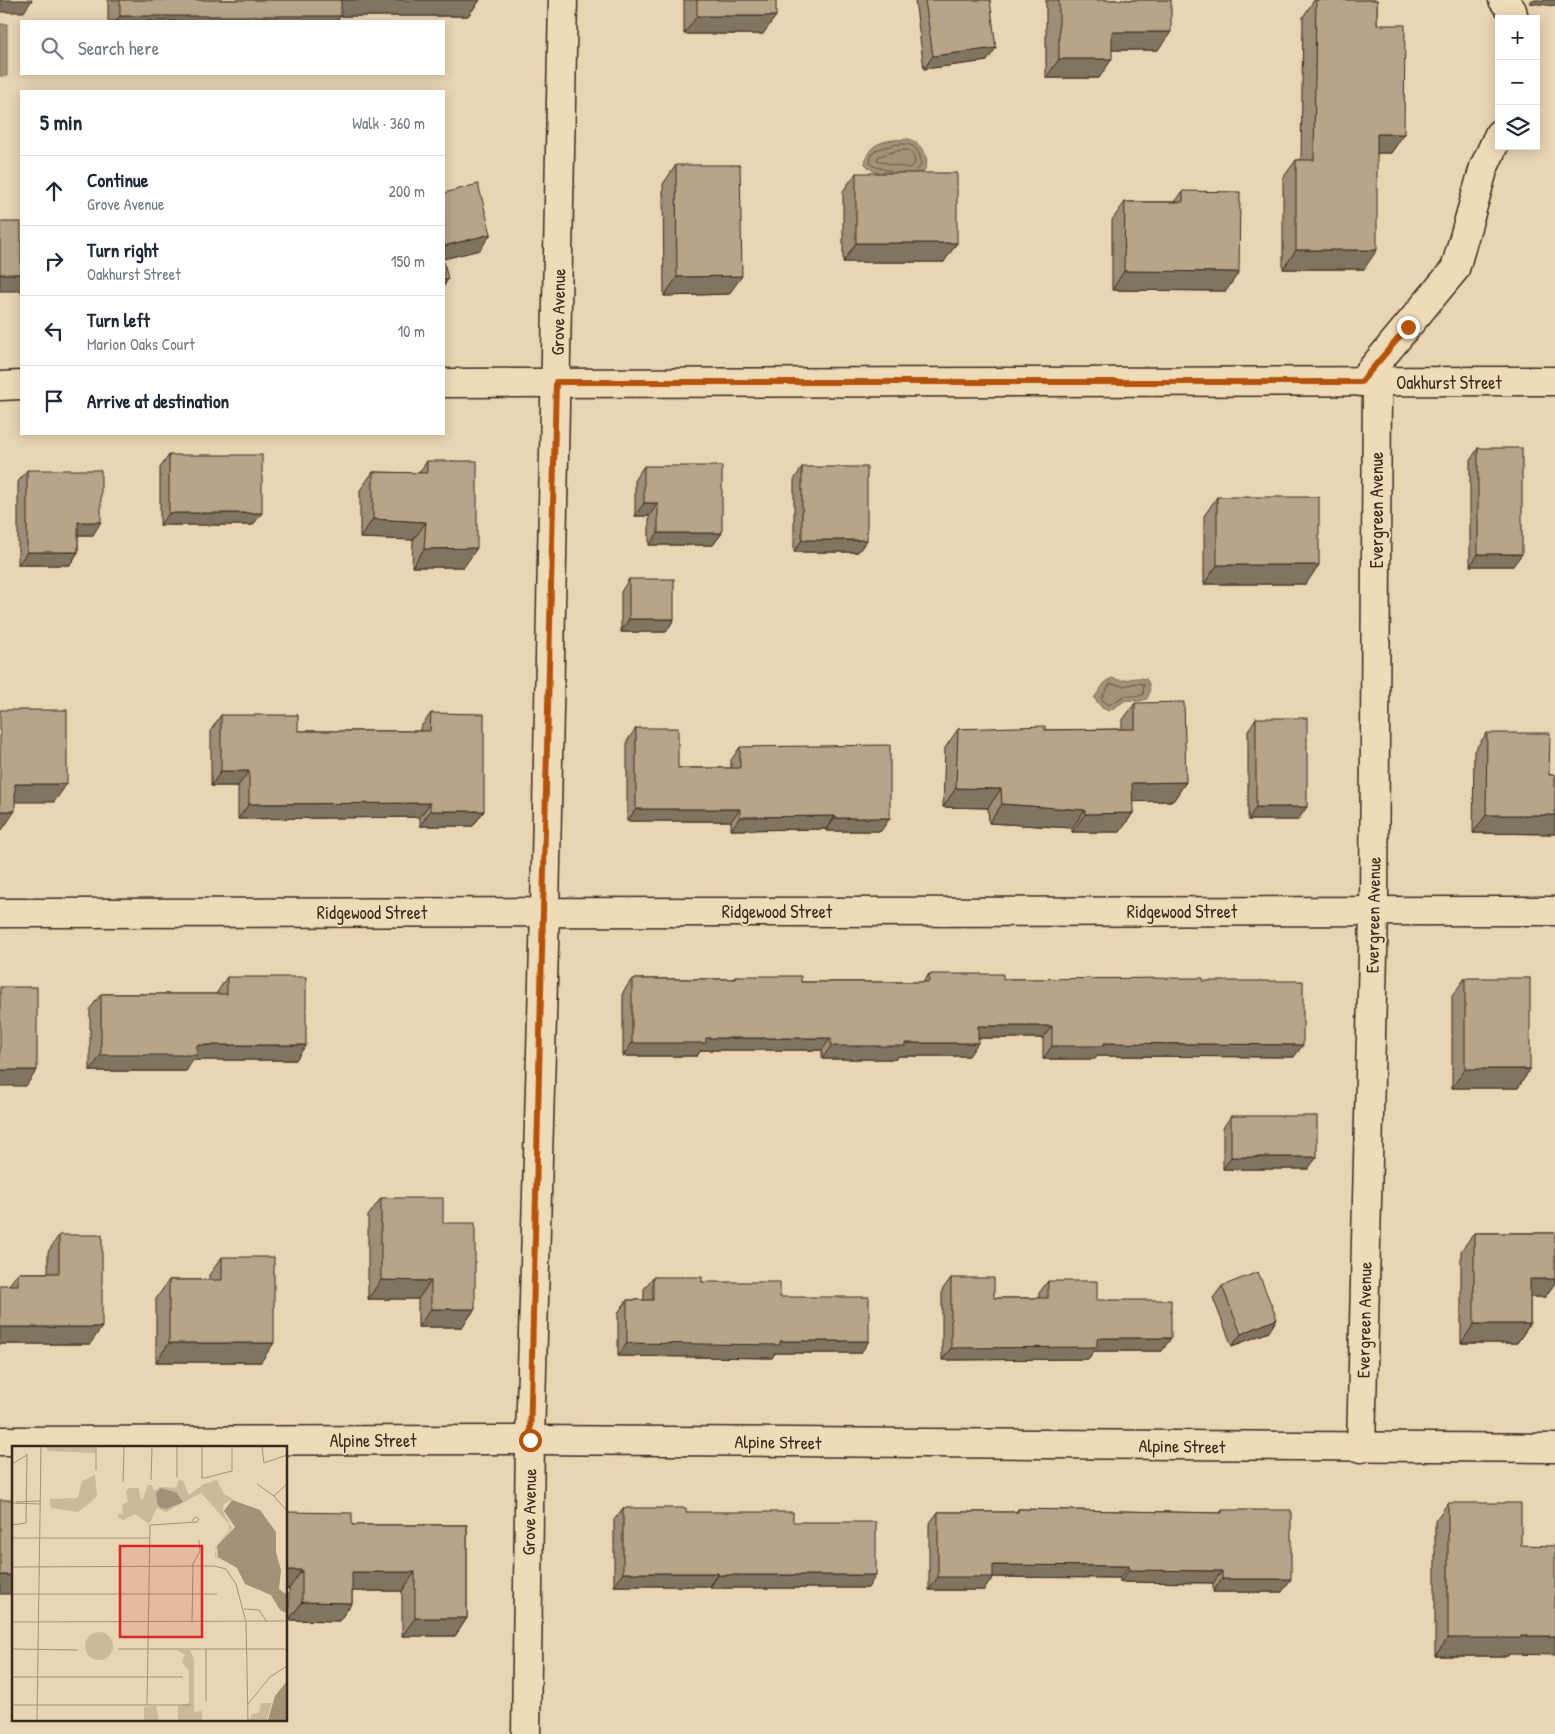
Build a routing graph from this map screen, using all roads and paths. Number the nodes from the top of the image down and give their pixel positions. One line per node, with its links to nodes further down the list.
1 (563, 0): 6 (street, Grove Avenue)
2 (1502, 0): 3 (street)
3 (1513, 15)
4 (1495, 143): 7 (street)
5 (1555, 381): 7 (street, Oakhurst Street)
6 (556, 382): 7 (street, Oakhurst Street); 8 (street, Oakhurst Street); 11 (street, Grove Avenue)
7 (1369, 382): 12 (street, Evergreen Avenue)
8 (445, 383)
9 (0, 386): 10 (street)
10 (20, 386)
11 (544, 911): 12 (street, Ridgewood Street); 14 (street, Ridgewood Street); 15 (street, Grove Avenue)
12 (1374, 911): 13 (street, Ridgewood Street); 17 (street, Evergreen Avenue)
13 (1555, 911)
14 (0, 913)
15 (530, 1440): 16 (street, Alpine Street); 17 (street, Alpine Street); 19 (street, Grove Avenue)
16 (0, 1441)
17 (1361, 1448): 18 (street, Alpine Street)
18 (1555, 1448)
19 (526, 1734)

